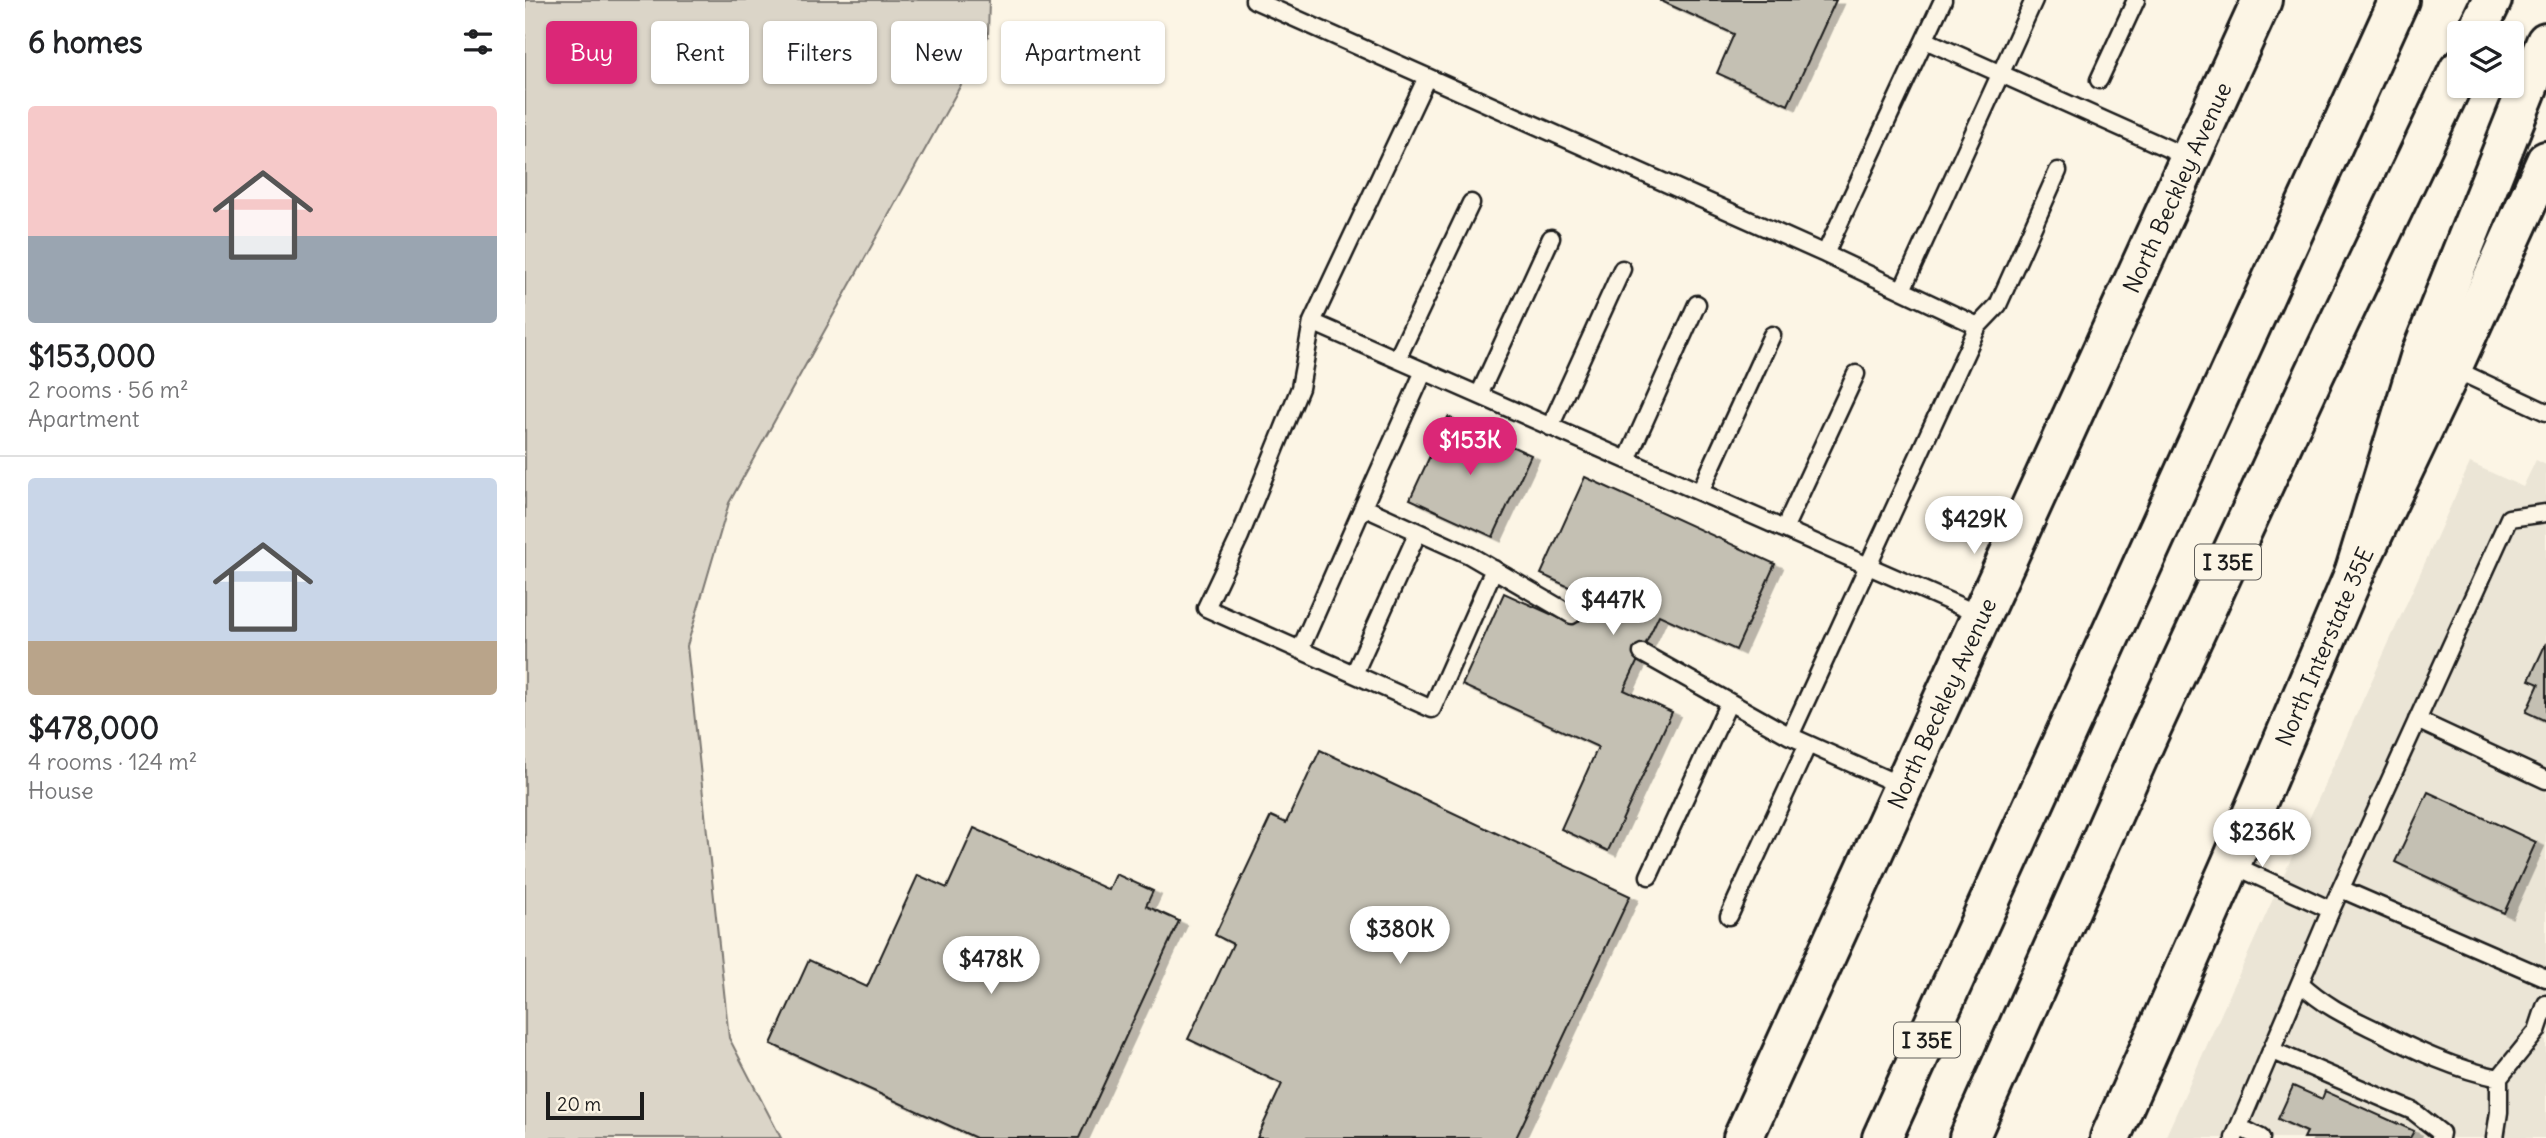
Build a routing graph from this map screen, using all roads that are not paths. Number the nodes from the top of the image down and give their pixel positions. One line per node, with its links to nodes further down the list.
1 (1254, 0): 12 (lane)
2 (1944, 0): 9 (lane)
3 (2034, 0): 11 (lane)
4 (2136, 0): 13 (lane)
5 (2262, 0): 15 (main road, North Beckley Avenue)
6 (2399, 0): 65 (main road, I 35E)
7 (2492, 0): 8 (main road)
8 (2482, 21)
9 (1925, 40): 11 (lane); 20 (lane)
10 (2546, 42): 28 (main road)
11 (1999, 74): 15 (lane); 22 (lane)
12 (1427, 77): 20 (lane); 24 (lane)
13 (2099, 80)
14 (2447, 95): 66 (main road, I 35E)
15 (2189, 159): 43 (main road, North Beckley Avenue)
16 (2059, 170): 25 (lane)
17 (2541, 184): 28 (main road)
18 (1471, 203): 27 (lane)
19 (1551, 238): 31 (lane)
20 (1825, 254): 22 (lane)
21 (1622, 270): 33 (lane)
22 (1902, 290): 25 (lane)
23 (1697, 304): 34 (lane)
24 (1313, 322): 27 (lane); 44 (lane)
25 (1978, 326): 40 (lane)
26 (1772, 335): 35 (lane)
27 (1397, 359): 29 (lane)
28 (2437, 361): 32 (lane); 53 (main road, North Interstate 35E)
29 (1424, 371): 31 (lane); 36 (lane)
30 (1856, 374): 38 (lane)
31 (1479, 395): 33 (lane)
32 (2546, 412)
33 (1550, 426): 34 (lane)
34 (1627, 460): 35 (lane)
35 (1700, 492): 38 (lane)
36 (1363, 507): 39 (lane); 44 (lane)
37 (2546, 513): 48 (lane)
38 (1784, 529): 40 (lane)
39 (1418, 532): 41 (lane); 46 (lane)
40 (1867, 565): 43 (lane); 49 (lane)
41 (1494, 569): 42 (lane); 46 (lane)
42 (1572, 615)
43 (1980, 615): 52 (main road, North Beckley Avenue)
44 (1300, 650): 46 (lane)
45 (1642, 653): 47 (lane)
46 (1354, 674)
47 (1729, 702): 49 (lane); 54 (lane)
48 (2417, 720): 51 (lane); 55 (lane)
49 (1790, 736): 50 (lane)
50 (1808, 744): 52 (lane); 57 (lane)
51 (2546, 780)
52 (1902, 786): 64 (main road, North Beckley Avenue)
53 (2231, 864): 56 (lane); 67 (main road, North Interstate 35E)
54 (1649, 876)
55 (2341, 889): 56 (lane); 58 (lane)
56 (2331, 910): 59 (lane)
57 (1729, 916)
58 (2546, 978)
59 (2300, 983): 61 (lane); 62 (lane)
60 (2546, 1004): 62 (lane)
61 (2271, 1050): 63 (lane); 69 (lane)
62 (2498, 1078): 70 (lane)
63 (2236, 1132): 68 (lane)
64 (1743, 1138)
65 (1882, 1138)
66 (1969, 1138)
67 (2110, 1138)
68 (2261, 1138)
69 (2440, 1138)
70 (2495, 1138)

